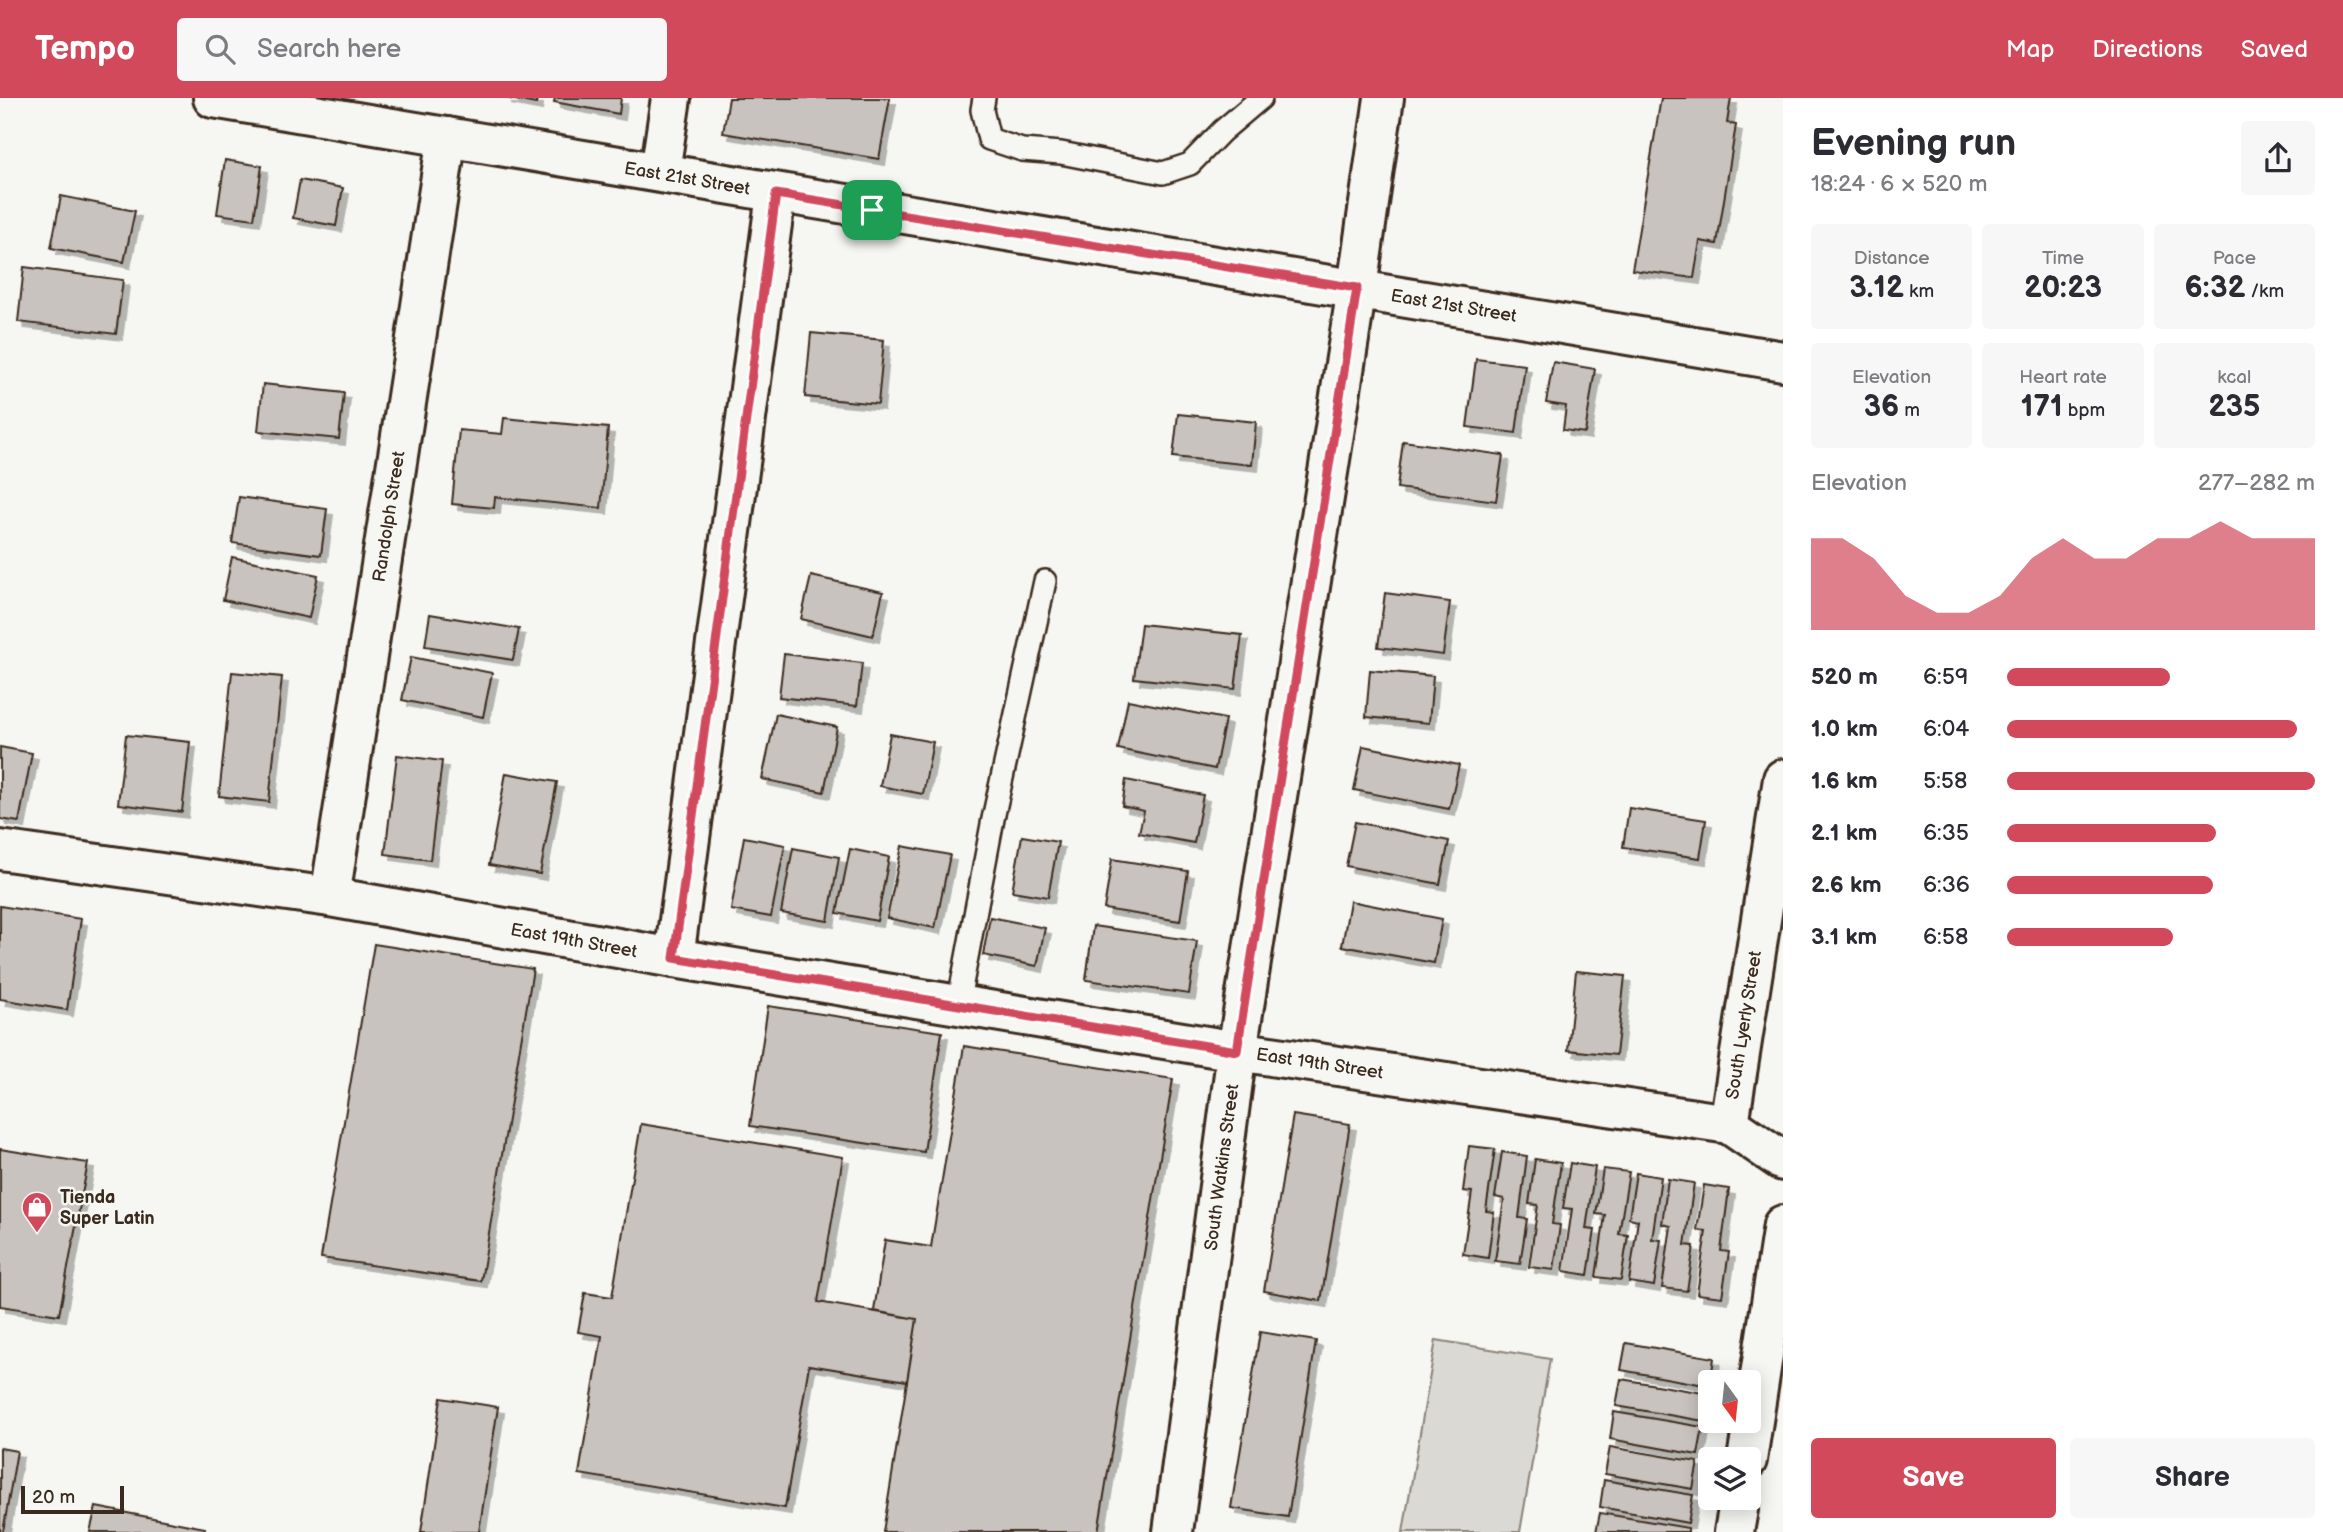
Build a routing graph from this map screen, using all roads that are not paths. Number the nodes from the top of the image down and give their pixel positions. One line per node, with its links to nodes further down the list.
1 (213, 98): 6 (street, East 21st Street)
2 (671, 98): 8 (street)
3 (984, 98): 4 (lane)
4 (1261, 98)
5 (1384, 98): 10 (street, South Watkins Street)
6 (334, 108): 7 (street, East 21st Street)
7 (447, 137): 8 (street, East 21st Street); 16 (street, Randolph Street)
8 (660, 172): 9 (street, East 21st Street)
9 (776, 194): 10 (street, East 21st Street); 17 (street)
10 (1357, 288): 11 (street, East 21st Street); 19 (street, South Watkins Street)
11 (1783, 361)
12 (1045, 581): 18 (lane)
13 (1783, 779): 15 (street, South Lyerly Street)
14 (0, 850): 16 (street, East 19th Street)
15 (1776, 873): 20 (street, South Lyerly Street)
16 (331, 897): 17 (street, East 19th Street)
17 (674, 958): 18 (street, East 19th Street)
18 (958, 1005): 19 (street, East 19th Street)
19 (1237, 1051): 20 (street, East 19th Street); 26 (street, South Watkins Street)
20 (1729, 1124): 21 (street, South Lyerly Street)
21 (1783, 1161)
22 (1783, 1225): 23 (street)
23 (1771, 1390): 24 (street)
24 (1751, 1447)
25 (1738, 1510): 27 (street)
26 (1173, 1532)
27 (1734, 1532)

